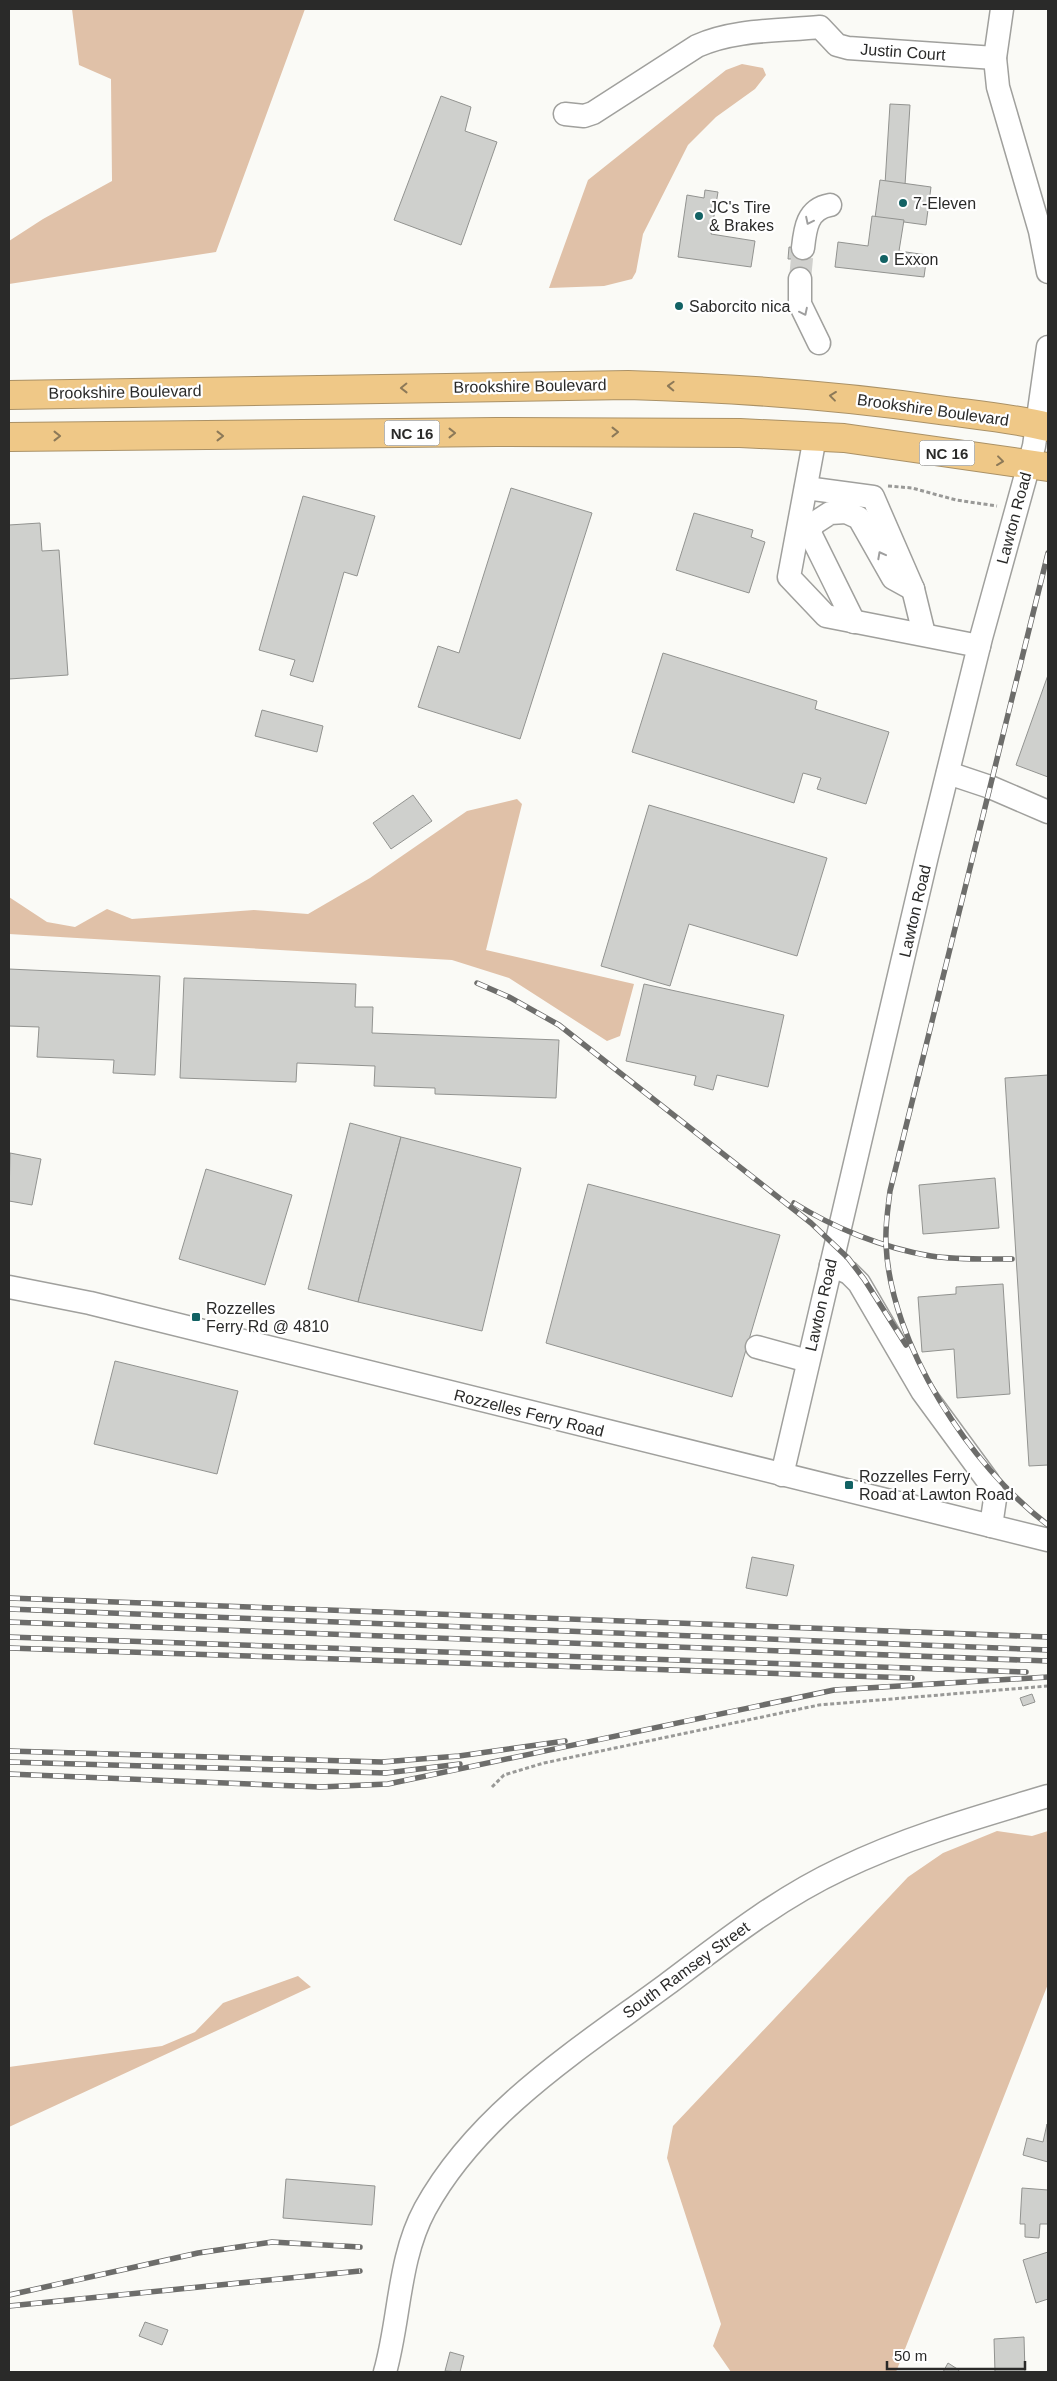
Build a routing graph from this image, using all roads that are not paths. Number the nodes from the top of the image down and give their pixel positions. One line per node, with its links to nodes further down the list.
1 (1002, 9): 2 (street)
2 (995, 58): 3 (street, Justin Court); 6 (street)
3 (566, 114)
4 (830, 205): 5 (street, one-way to 5)
5 (803, 248)
6 (1048, 272)
7 (800, 279): 8 (street, one-way to 8)
8 (819, 343)
9 (1048, 347): 11 (street, Lawton Road)
10 (9, 395): 11 (highway, Brookshire Boulevard, one-way to 10)
11 (1043, 425): 14 (street, Lawton Road)
12 (816, 436): 13 (highway, NC 16, one-way to 12); 14 (highway, NC 16, one-way to 14); 15 (street)
13 (9, 437)
14 (1038, 466): 19 (street, Lawton Road)
15 (806, 488): 16 (street); 17 (street)
16 (913, 589): 17 (street, one-way to 17); 18 (street)
17 (854, 622): 18 (street)
18 (924, 634): 19 (street)
19 (979, 646): 20 (street, Lawton Road)
20 (948, 773): 21 (street); 22 (street, Lawton Road)
21 (1048, 812)
22 (831, 1265): 25 (street, Lawton Road); 27 (street)
23 (9, 1287): 26 (street, Rozzelles Ferry Road)
24 (757, 1347): 25 (street)
25 (808, 1361): 26 (street, Lawton Road)
26 (782, 1475): 27 (street, Rozzelles Ferry Road)
27 (991, 1526): 28 (street, Rozzelles Ferry Road)
28 (1048, 1540)
29 (1048, 1796): 30 (street, South Ramsey Street)
30 (385, 2372)

